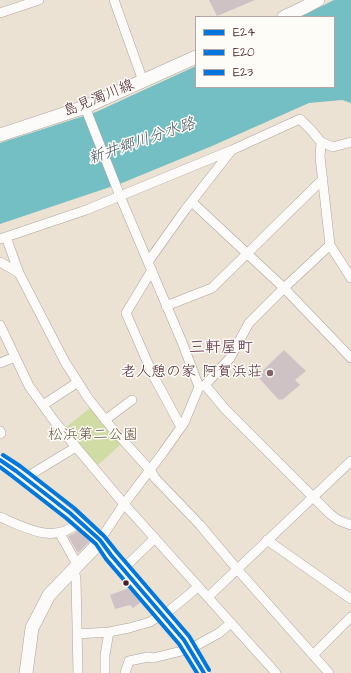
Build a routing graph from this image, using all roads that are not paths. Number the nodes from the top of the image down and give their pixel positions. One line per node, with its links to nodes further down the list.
1 (38, 0): 4 (street)
2 (114, 0): 8 (street)
3 (318, 0): 6 (street)
4 (26, 2): 5 (street)
5 (0, 13)
6 (286, 16)
7 (195, 57): 8 (street, 島見濁川線)
8 (142, 81): 9 (street, 島見濁川線)
9 (87, 112): 10 (street, 島見濁川線); 15 (street)
10 (0, 135)
11 (320, 142): 12 (street); 13 (street); 14 (street)
12 (351, 142)
13 (232, 150): 15 (street); 16 (street)
14 (323, 178): 18 (street); 19 (street)
15 (119, 192): 17 (street); 21 (street)
16 (192, 202): 19 (street); 21 (street)
17 (3, 238): 22 (street)
18 (330, 245): 23 (street); 24 (street)
19 (246, 253): 24 (street); 25 (street)
20 (0, 262): 22 (street)
21 (150, 266): 25 (street); 35 (street)
22 (20, 273): 30 (street)
23 (351, 278)
24 (284, 288): 28 (street); 31 (street)
25 (166, 306): 31 (street)
26 (0, 325): 27 (street)
27 (15, 357): 29 (street); 33 (street)
28 (351, 358)
29 (0, 363)
30 (78, 382): 33 (street); 34 (street)
31 (202, 386): 35 (street); 41 (street)
32 (132, 400): 34 (street)
33 (43, 405): 36 (street)
34 (105, 420): 39 (street)
35 (181, 427): 39 (street)
36 (76, 447): 40 (street); 42 (street)
37 (0, 460): 40 (street)
38 (351, 461): 41 (street)
39 (150, 470): 42 (street); 52 (street)
40 (25, 478): 44 (street)
41 (313, 497): 45 (street); 49 (street)
42 (124, 504): 47 (street); 48 (street)
43 (0, 517): 46 (street)
44 (79, 522): 46 (street); 48 (street)
45 (351, 525)
46 (59, 532): 50 (street)
47 (154, 538): 51 (street); 53 (street)
48 (100, 540): 50 (street); 51 (street)
49 (267, 540): 52 (street); 55 (street)
50 (76, 567): 60 (street); 63 (street)
51 (123, 569): 56 (street)
52 (237, 569): 54 (street); 62 (street)
53 (198, 587): 54 (street); 56 (street)
54 (208, 597): 58 (street)
55 (351, 599)
56 (163, 615): 59 (street); 61 (street)
57 (351, 618): 62 (street)
58 (231, 623): 61 (street); 68 (street)
59 (109, 632): 60 (street); 65 (street)
60 (77, 634): 64 (street)
61 (190, 649): 66 (street); 67 (street)
62 (313, 655): 69 (street)
63 (26, 673)
64 (78, 673)
65 (104, 673)
66 (125, 673)
67 (204, 673)
68 (276, 673)
69 (329, 673)

